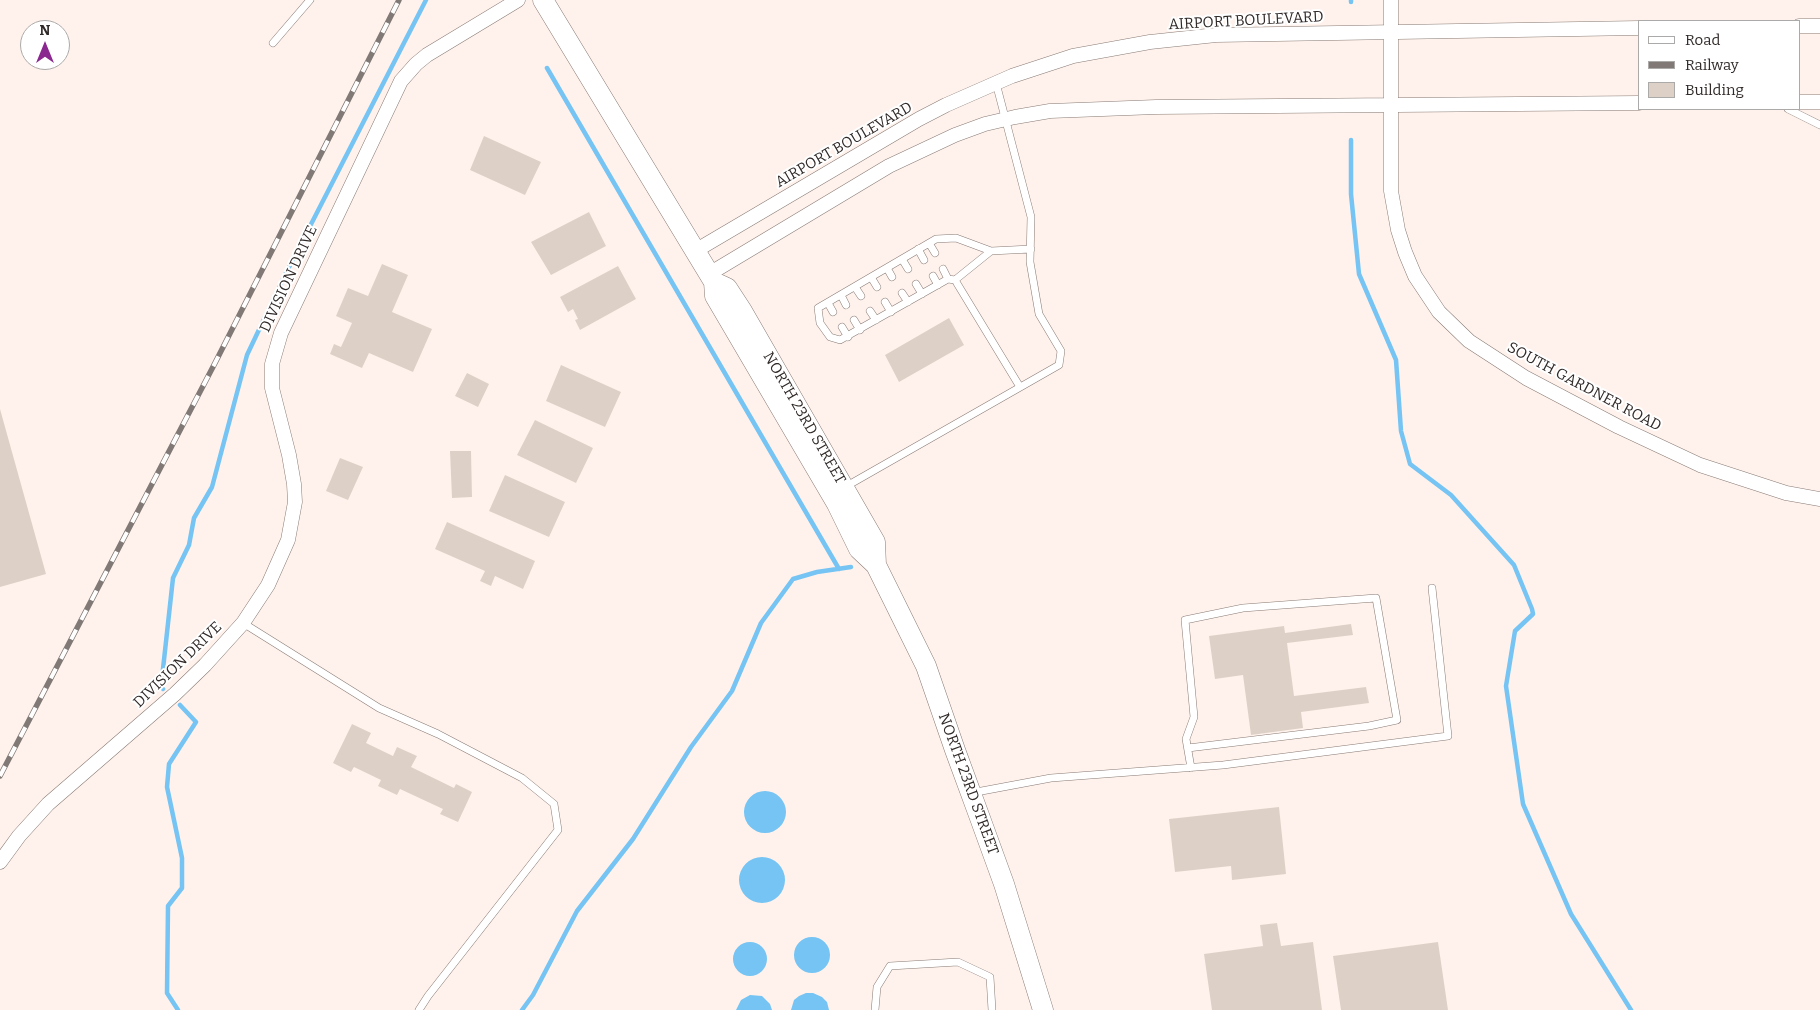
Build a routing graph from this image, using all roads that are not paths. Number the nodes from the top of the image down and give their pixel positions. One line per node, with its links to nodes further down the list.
1 (310, 0): 9 (lane)
2 (518, 0): 59 (street, DIVISION DRIVE)
3 (543, 0): 21 (main road, NORTH 23RD STREET)
4 (1391, 0): 8 (street, SOUTH GARDNER ROAD)
5 (1800, 26): 6 (street)
6 (1820, 26)
7 (1638, 28): 8 (street, AIRPORT BOULEVARD)
8 (1391, 32): 10 (street, AIRPORT BOULEVARD); 14 (street, SOUTH GARDNER ROAD)
9 (273, 43)
10 (996, 83): 16 (lane); 21 (street, AIRPORT BOULEVARD)
11 (1800, 102): 12 (street)
12 (1820, 102)
13 (1638, 103): 14 (street)
14 (1391, 105): 16 (street); 56 (street, SOUTH GARDNER ROAD)
15 (1790, 110): 17 (lane)
16 (1006, 119): 20 (lane); 32 (street)
17 (1820, 125)
18 (929, 243): 19 (lane); 22 (lane); 23 (lane)
19 (918, 249): 24 (lane); 25 (lane)
20 (1030, 249): 22 (lane); 54 (lane)
21 (695, 251): 32 (main road, NORTH 23RD STREET)
22 (991, 251): 33 (lane)
23 (935, 253)
24 (902, 259): 26 (lane); 27 (lane)
25 (924, 260)
26 (887, 268): 30 (lane); 31 (lane)
27 (908, 269)
28 (943, 269): 33 (lane)
29 (932, 276): 35 (lane)
30 (871, 277): 36 (lane); 37 (lane)
31 (892, 277)
32 (711, 278): 55 (main road, NORTH 23RD STREET); 57 (main road, NORTH 23RD STREET)
33 (951, 279): 35 (lane); 54 (lane)
34 (916, 284): 39 (lane)
35 (938, 285): 39 (lane)
36 (855, 287): 40 (lane); 41 (lane)
37 (877, 287)
38 (902, 293): 43 (lane)
39 (922, 294): 43 (lane)
40 (841, 295): 44 (lane); 45 (lane)
41 (861, 296)
42 (885, 302): 48 (lane)
43 (908, 302): 48 (lane)
44 (828, 303): 47 (lane); 53 (lane)
45 (846, 305)
46 (870, 311): 50 (lane)
47 (833, 312)
48 (891, 312): 50 (lane)
49 (854, 320): 52 (lane)
50 (876, 320): 52 (lane)
51 (842, 327): 53 (lane)
52 (860, 330): 53 (lane)
53 (848, 337)
54 (1020, 387): 55 (lane)
55 (844, 487): 57 (main road, NORTH 23RD STREET)
56 (1820, 498)
57 (876, 564): 62 (main road, NORTH 23RD STREET)
58 (1432, 588): 61 (lane)
59 (243, 622): 63 (street, DIVISION DRIVE); 64 (lane)
60 (1188, 748): 60 (lane); 61 (lane)
61 (1191, 768): 62 (lane)
62 (971, 793): 67 (main road, NORTH 23RD STREET)
63 (0, 862)
64 (419, 1010)
65 (875, 1010): 66 (lane)
66 (992, 1010)
67 (1043, 1010)

